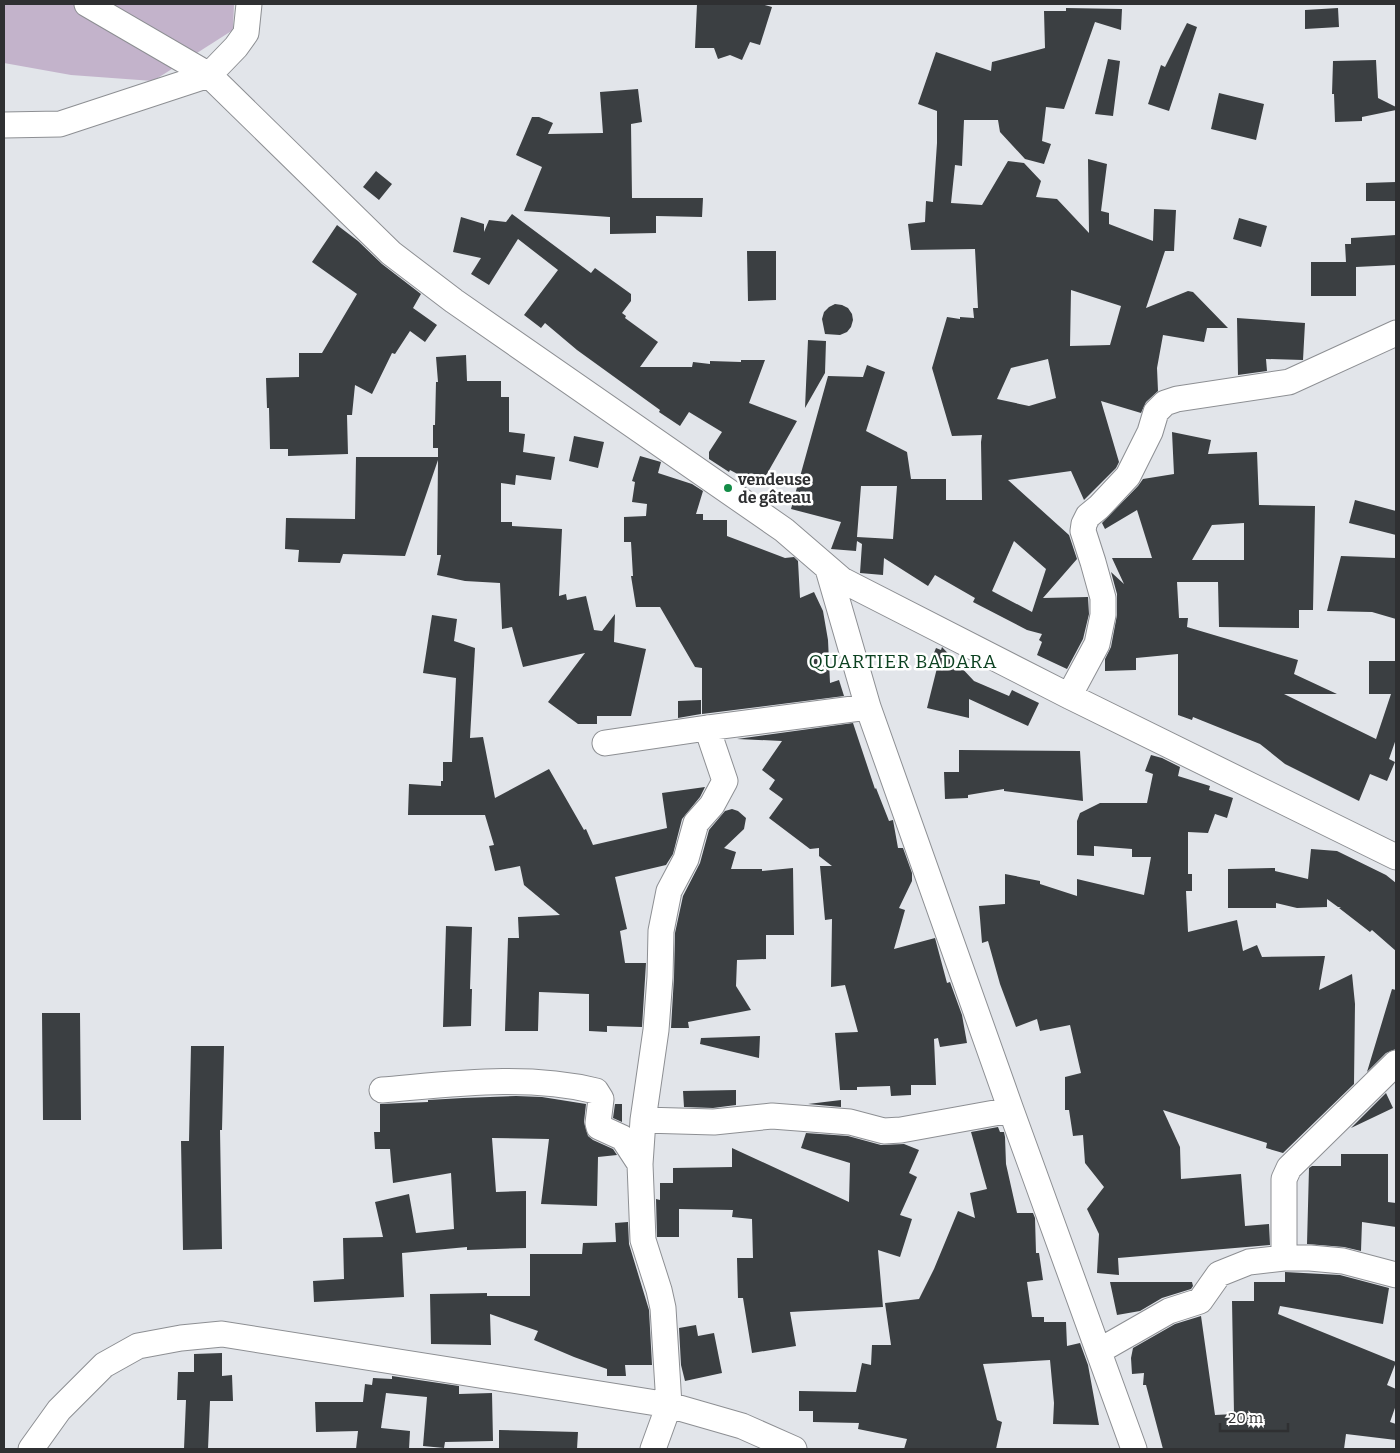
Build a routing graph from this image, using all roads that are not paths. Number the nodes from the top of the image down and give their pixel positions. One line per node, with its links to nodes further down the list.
1 (87, 4): 3 (street)
2 (250, 4): 3 (street)
3 (208, 75): 4 (street); 6 (street)
4 (4, 125)
5 (1396, 333): 7 (street)
6 (828, 569): 7 (street); 8 (street)
7 (1069, 696): 11 (street)
8 (868, 707): 9 (street); 14 (street)
9 (707, 728): 10 (street); 15 (street)
10 (605, 743)
11 (1396, 857)
12 (1396, 1063): 17 (street)
13 (382, 1090): 16 (street)
14 (1011, 1110): 15 (street); 19 (street)
15 (643, 1120): 16 (street)
16 (640, 1164): 20 (street)
17 (1284, 1258): 18 (street); 19 (street)
18 (1396, 1275)
19 (1099, 1351): 24 (street)
20 (669, 1405): 21 (street); 22 (street); 23 (street)
21 (31, 1449)
22 (653, 1449)
23 (794, 1449)
24 (1134, 1449)

